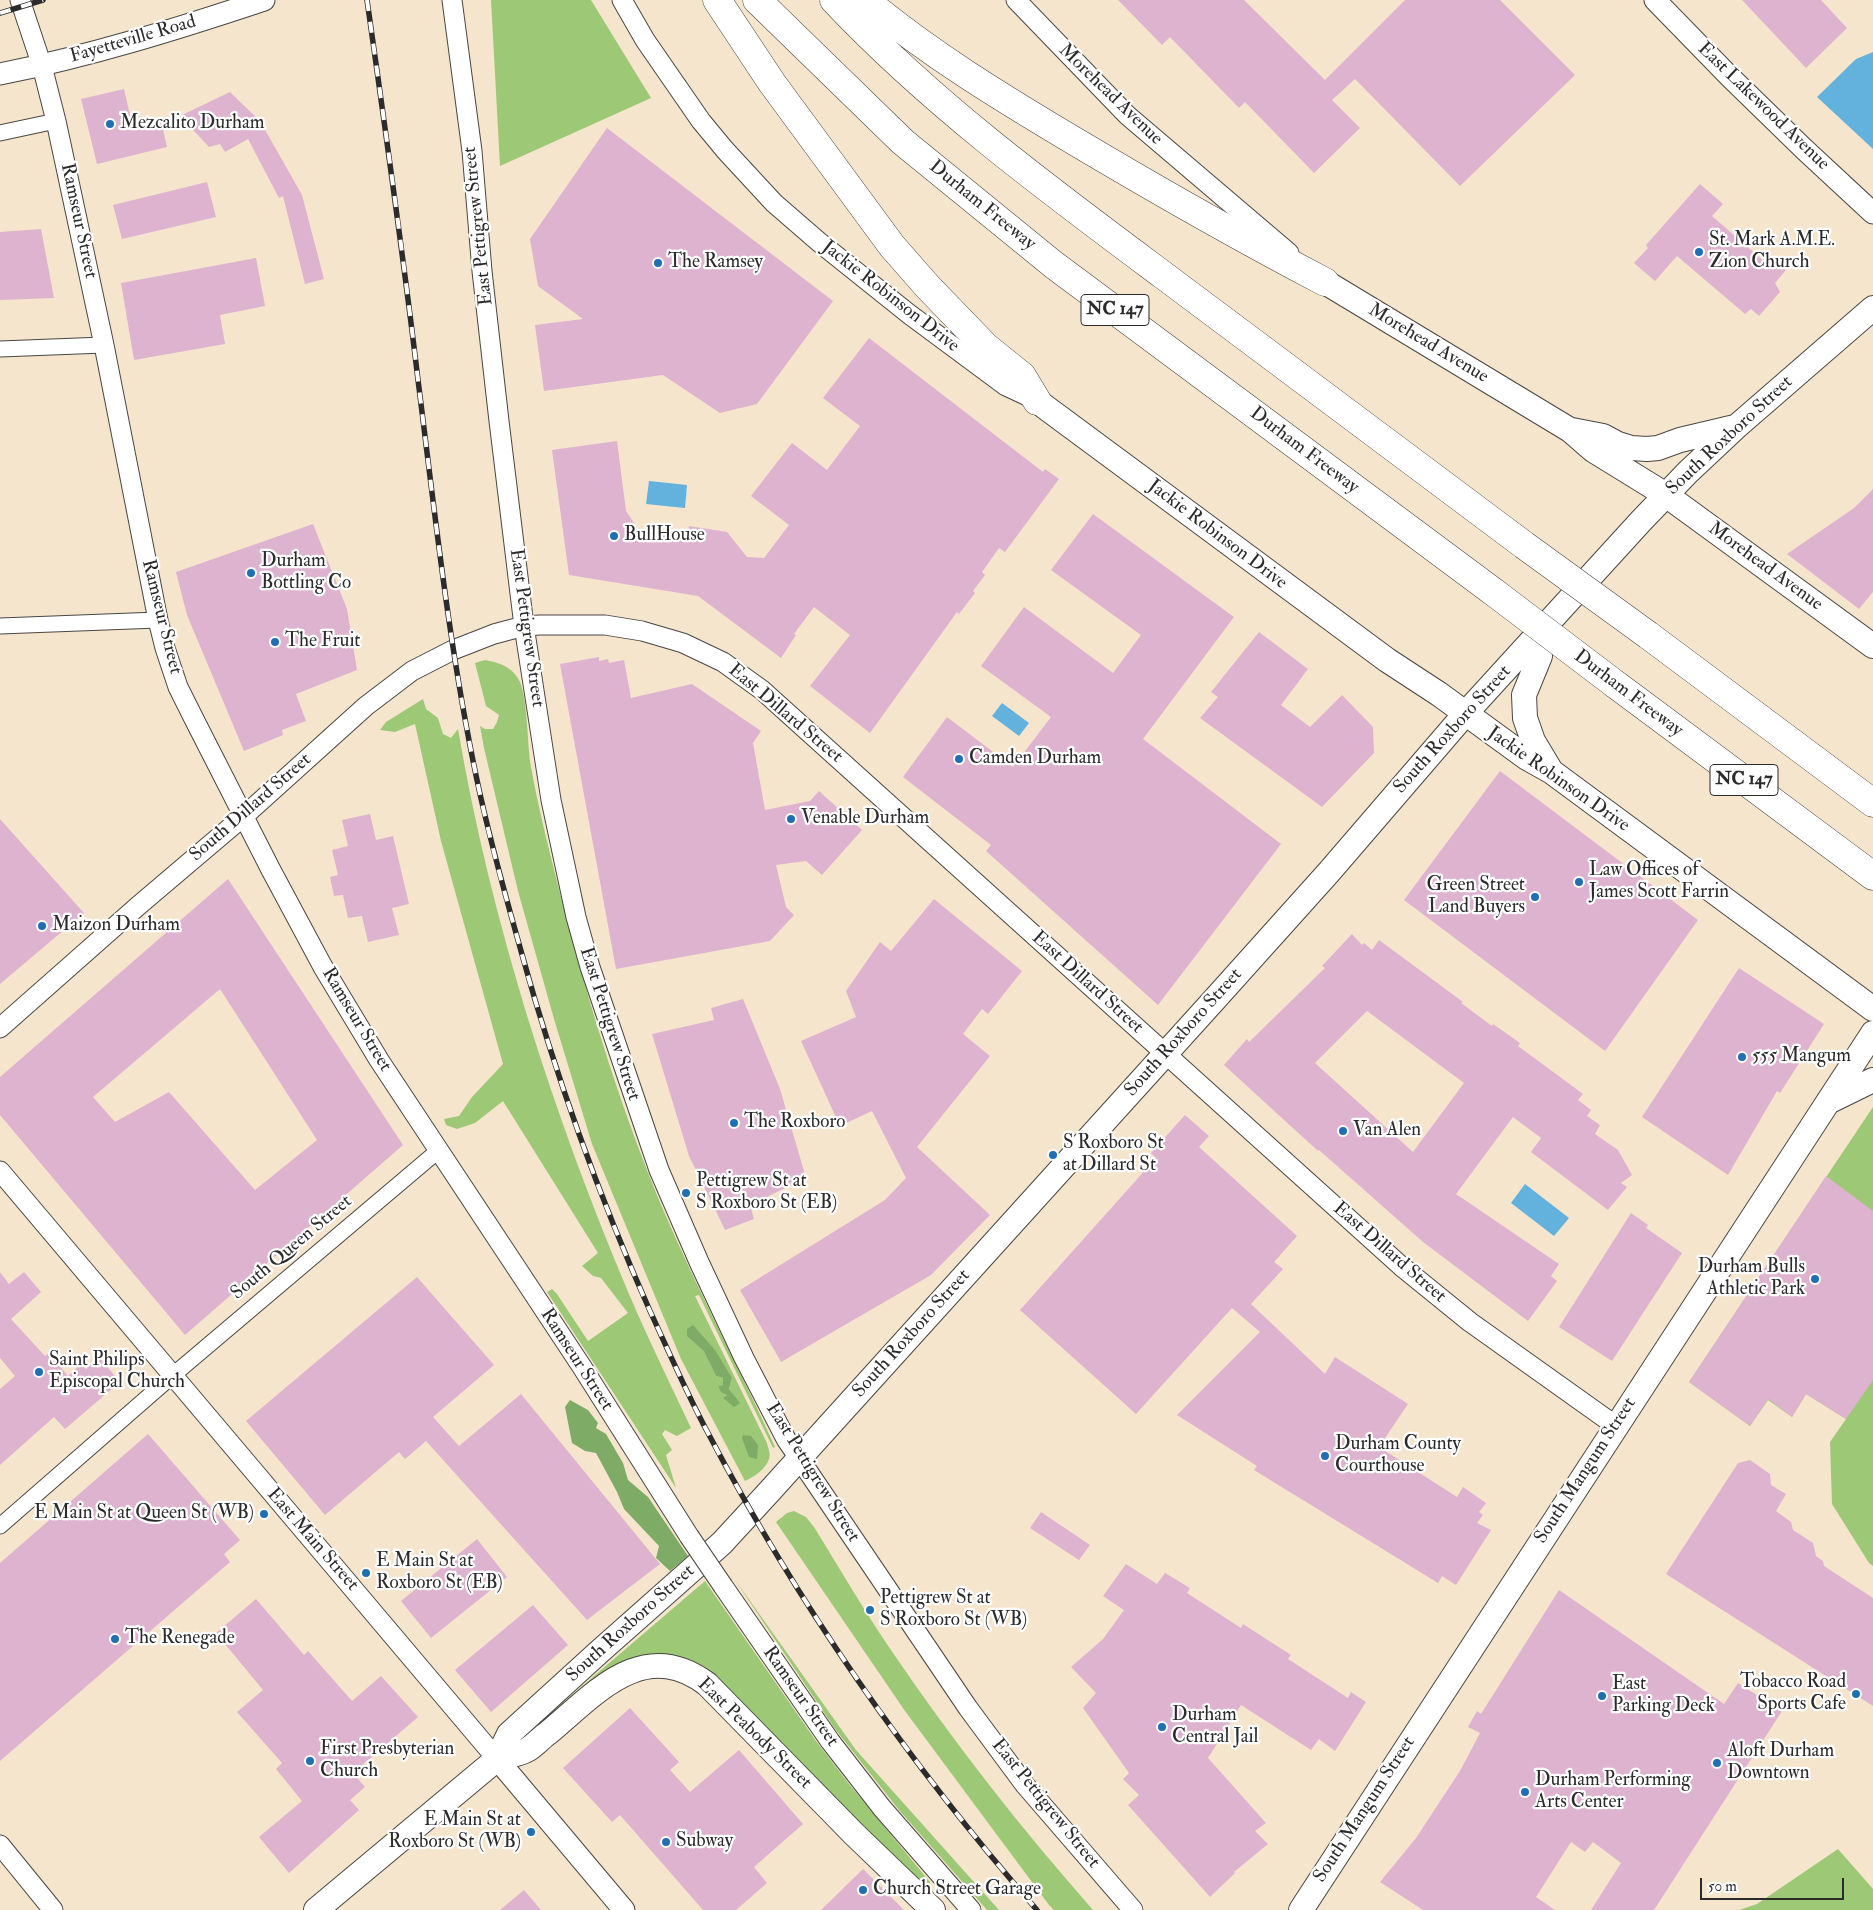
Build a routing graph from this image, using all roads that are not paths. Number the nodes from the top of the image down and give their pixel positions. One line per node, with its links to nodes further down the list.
1 (20, 0): 11 (street, Ramseur Street)
2 (264, 0): 11 (main road, Fayetteville Road)
3 (452, 0): 26 (street, East Pettigrew Street)
4 (622, 0): 20 (street, Jackie Robinson Drive)
5 (716, 0): 20 (highway)
6 (756, 0): 33 (highway, Durham Freeway / NC 147, bridge)
7 (834, 0): 31 (highway, NC 147, bridge)
8 (865, 0): 16 (highway)
9 (1016, 0): 16 (street, Morehead Avenue)
10 (1655, 0): 15 (main road, East Lakewood Avenue)
11 (42, 66): 12 (main road, Fayetteville Road); 13 (street, Ramseur Street)
12 (0, 74)
13 (56, 121): 14 (street); 18 (street, Ramseur Street)
14 (0, 133)
15 (1873, 213)
16 (1325, 282): 22 (main road, Morehead Avenue)
17 (1873, 308): 21 (main road, South Roxboro Street)
18 (104, 345): 19 (street); 24 (street, Ramseur Street)
19 (0, 349)
20 (1037, 401): 29 (main road, Jackie Robinson Drive)
21 (1736, 427): 22 (main road); 23 (main road, South Roxboro Street)
22 (1570, 430): 23 (main road, Morehead Avenue)
23 (1666, 495): 27 (main road, South Roxboro Street); 28 (main road, Morehead Avenue)
24 (158, 620): 25 (street); 32 (street, Ramseur Street)
25 (0, 626)
26 (524, 626): 32 (street, South Dillard Street); 37 (street, East Dillard Street); 44 (street, East Pettigrew Street)
27 (1536, 638): 29 (main road, South Roxboro Street); 30 (main road)
28 (1873, 646)
29 (1465, 714): 30 (main road, Jackie Robinson Drive); 37 (main road, South Roxboro Street)
30 (1552, 772): 34 (main road, Jackie Robinson Drive)
31 (1873, 803)
32 (244, 816): 35 (street, South Dillard Street); 40 (street, Ramseur Street)
33 (1873, 876)
34 (1873, 1009)
35 (0, 1028)
36 (1873, 1033): 39 (main road, South Mangum Street)
37 (1166, 1054): 43 (street, East Dillard Street); 44 (main road, South Roxboro Street)
38 (1873, 1080): 39 (main road)
39 (1828, 1102): 43 (main road, South Mangum Street)
40 (438, 1150): 42 (street, South Queen Street); 52 (street, Ramseur Street, bridge)
41 (0, 1171): 42 (street, East Main Street)
42 (172, 1376): 45 (street, South Queen Street); 46 (street, East Main Street)
43 (1616, 1426): 54 (main road, South Mangum Street)
44 (800, 1459): 46 (main road, South Roxboro Street); 53 (street, East Pettigrew Street)
45 (0, 1526)
46 (498, 1760): 48 (main road); 50 (main road, East Main Street); 51 (main road, East Peabody Street)
47 (0, 1845): 49 (street)
48 (325, 1907)
49 (53, 1910)
50 (624, 1910)
51 (933, 1910)
52 (972, 1910)
53 (1133, 1910)
54 (1301, 1910)

